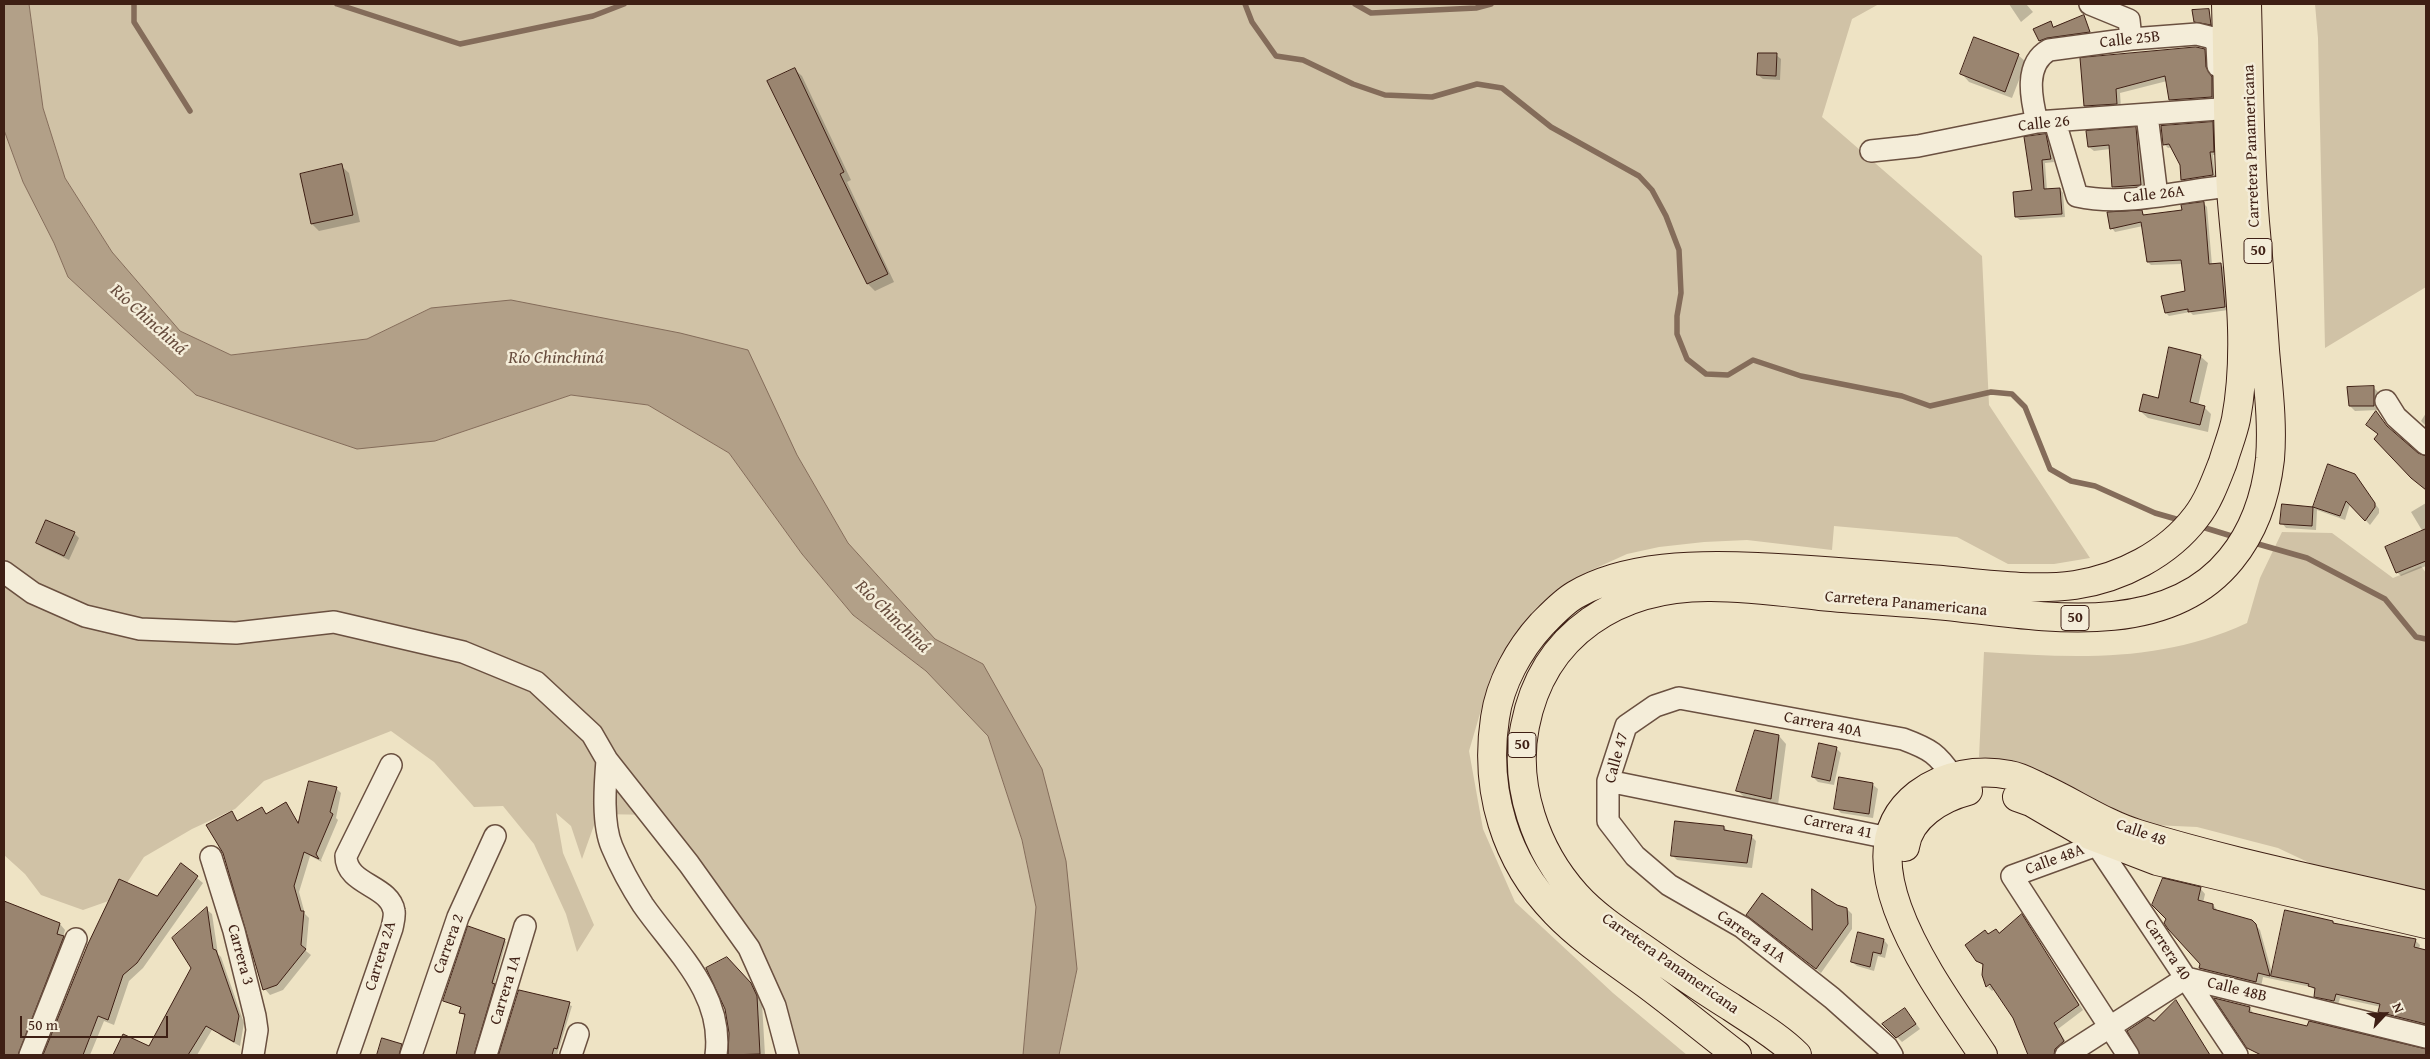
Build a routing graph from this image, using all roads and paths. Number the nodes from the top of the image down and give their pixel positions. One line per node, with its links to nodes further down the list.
1 (2090, 4): 4 (street)
2 (2226, 4): 9 (main road, Carretera Panamericana / 50)
3 (2247, 4): 41 (main road, Carretera Panamericana / 50)
4 (2132, 39): 5 (street, Calle 25B); 7 (street, Calle 25B)
5 (2220, 109): 6 (street, Calle 26); 9 (street)
6 (2146, 115): 7 (street, Calle 26); 10 (street)
7 (2046, 122): 8 (street, Calle 26); 10 (street, Calle 26A)
8 (1870, 151)
9 (2225, 187): 10 (street, Calle 26A); 40 (main road, Carretera Panamericana / 50)
10 (2157, 196)
11 (2386, 401): 12 (street)
12 (2426, 444)
13 (4, 572): 15 (street)
14 (1679, 698): 17 (street, Carrera 40A); 18 (street, Calle 47)
15 (607, 760): 38 (street); 39 (street)
16 (391, 765): 34 (street, Carrera 2A)
17 (1952, 778): 21 (main road, Calle 48); 22 (main road, Calle 48)
18 (1608, 780): 19 (street, Calle 47); 22 (street, Carrera 41)
19 (1608, 821): 42 (street, Carrera 41A)
20 (495, 836): 35 (street, Carrera 2)
21 (2102, 836): 22 (main road, Calle 48); 24 (main road, Calle 48); 25 (main road, Calle 48); 28 (street, Carrera 40); 29 (street, Calle 48A)
22 (1896, 847): 43 (main road, Carrera 41); 44 (main road)
23 (211, 856): 33 (street, Carrera 3)
24 (2426, 904)
25 (2426, 924)
26 (525, 926): 36 (street, Carrera 1A)
27 (76, 939): 32 (street)
28 (2186, 978): 29 (street, Calle 48B); 31 (street, Calle 48B); 47 (street, Carrera 40)
29 (2110, 1026): 45 (street, Calle 48B); 46 (street)
30 (578, 1034): 37 (street)
31 (2426, 1037)
32 (30, 1055)
33 (253, 1055)
34 (348, 1055)
35 (411, 1055)
36 (486, 1055)
37 (571, 1055)
38 (716, 1055)
39 (788, 1055)
40 (1737, 1055)
41 (1797, 1055)
42 (1892, 1055)
43 (1983, 1055)
44 (2001, 1055)
45 (2066, 1055)
46 (2128, 1055)
47 (2237, 1055)

